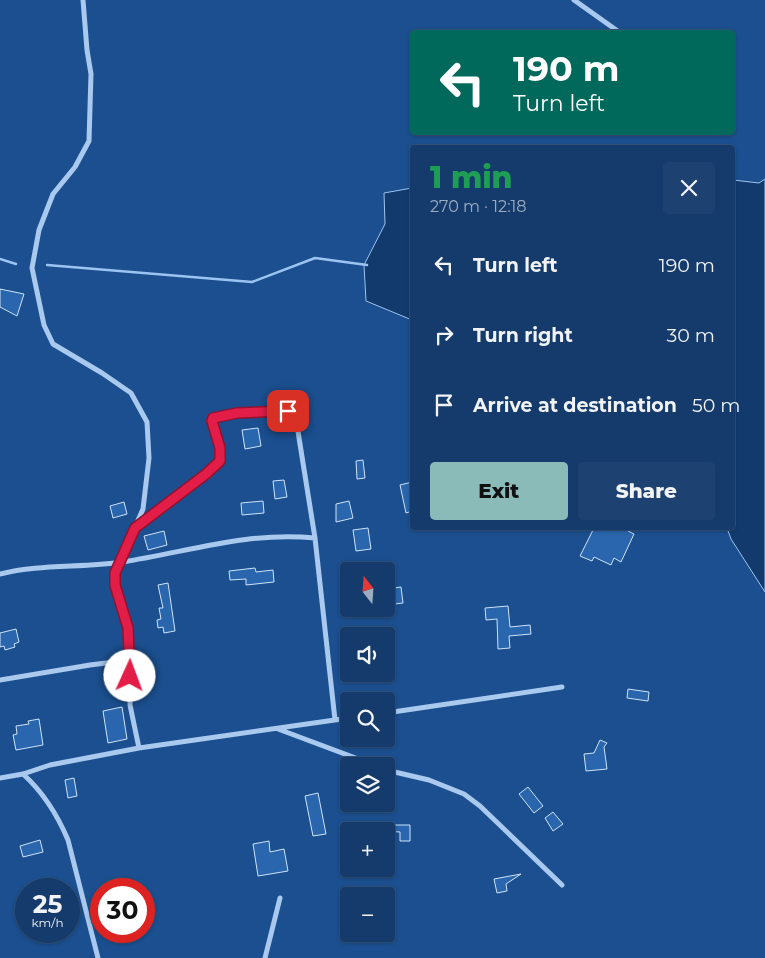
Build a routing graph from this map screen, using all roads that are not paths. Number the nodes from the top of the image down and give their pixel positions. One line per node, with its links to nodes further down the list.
1 (83, 0): 4 (street)
2 (574, 0): 3 (street)
3 (616, 30)
4 (135, 528): 5 (street); 6 (street)
5 (315, 538): 6 (street); 13 (street)
6 (120, 562): 7 (street); 8 (street)
7 (0, 574)
8 (130, 660): 9 (street); 15 (street)
9 (0, 680)
10 (562, 687): 11 (street)
11 (395, 712)
12 (340, 719): 13 (street)
13 (335, 720): 14 (street)
14 (276, 728): 15 (street); 16 (street)
15 (139, 748): 18 (street)
16 (353, 757)
17 (395, 772): 20 (street)
18 (23, 774): 19 (street); 22 (street)
19 (0, 778)
20 (562, 885)
21 (280, 898): 23 (street)
22 (98, 958)
23 (265, 958)

